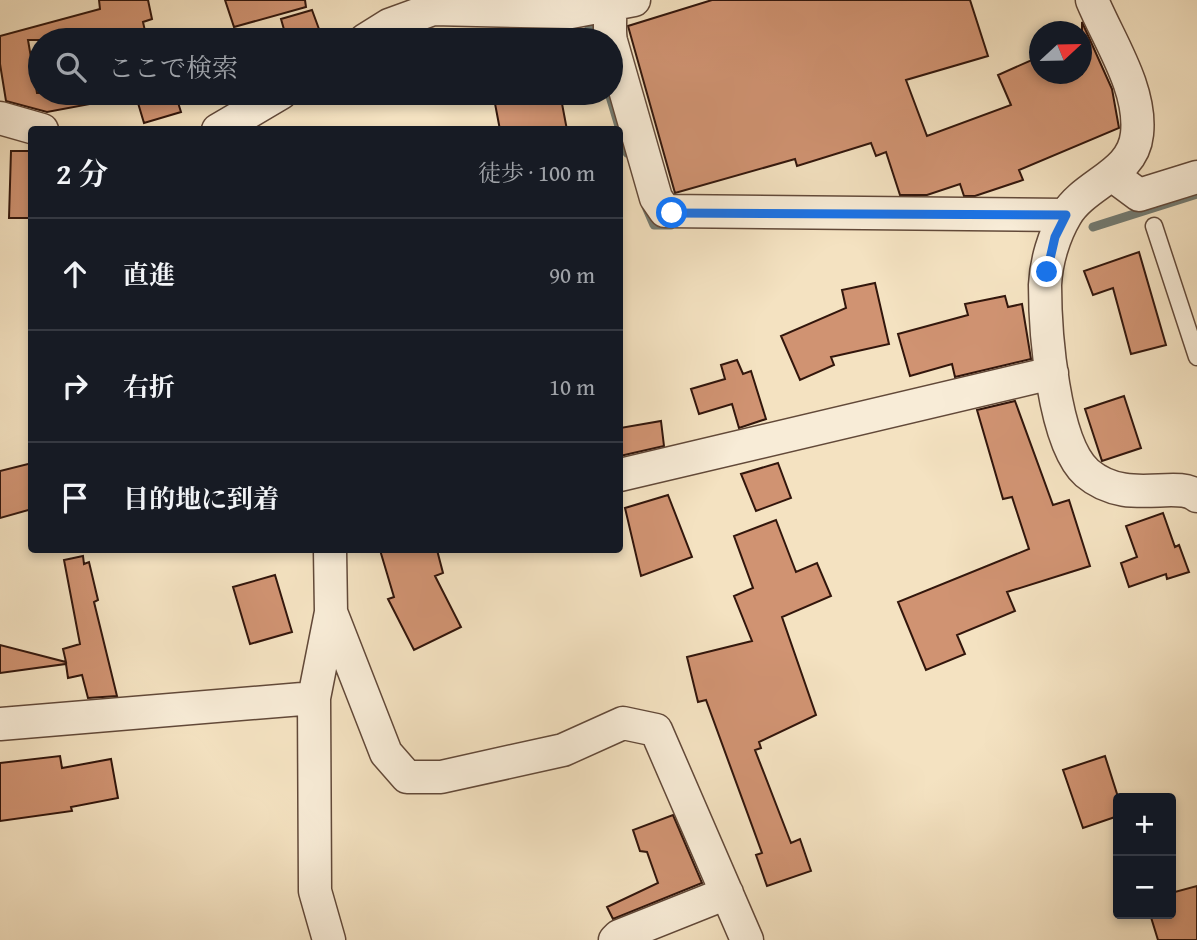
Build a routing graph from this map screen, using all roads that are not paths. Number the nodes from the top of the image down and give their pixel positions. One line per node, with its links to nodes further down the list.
1 (1092, 0): 10 (street)
2 (617, 2): 3 (street); 4 (street)
3 (383, 28)
4 (609, 28)
5 (623, 83): 12 (street)
6 (264, 105): 8 (street)
7 (0, 118): 9 (street)
8 (237, 125)
9 (28, 126)
10 (1112, 175): 11 (street); 12 (street)
11 (1197, 177)
12 (1066, 215): 15 (street)
13 (1154, 226): 14 (lane)
14 (1197, 357)
15 (1052, 373): 16 (street); 17 (street)
16 (623, 474)
17 (1197, 496)
18 (330, 553): 19 (street)
19 (331, 612): 20 (street); 22 (street)
20 (314, 698): 21 (street); 23 (street)
21 (0, 724)
22 (727, 893): 24 (street); 25 (street)
23 (328, 940)
24 (615, 940)
25 (747, 940)

